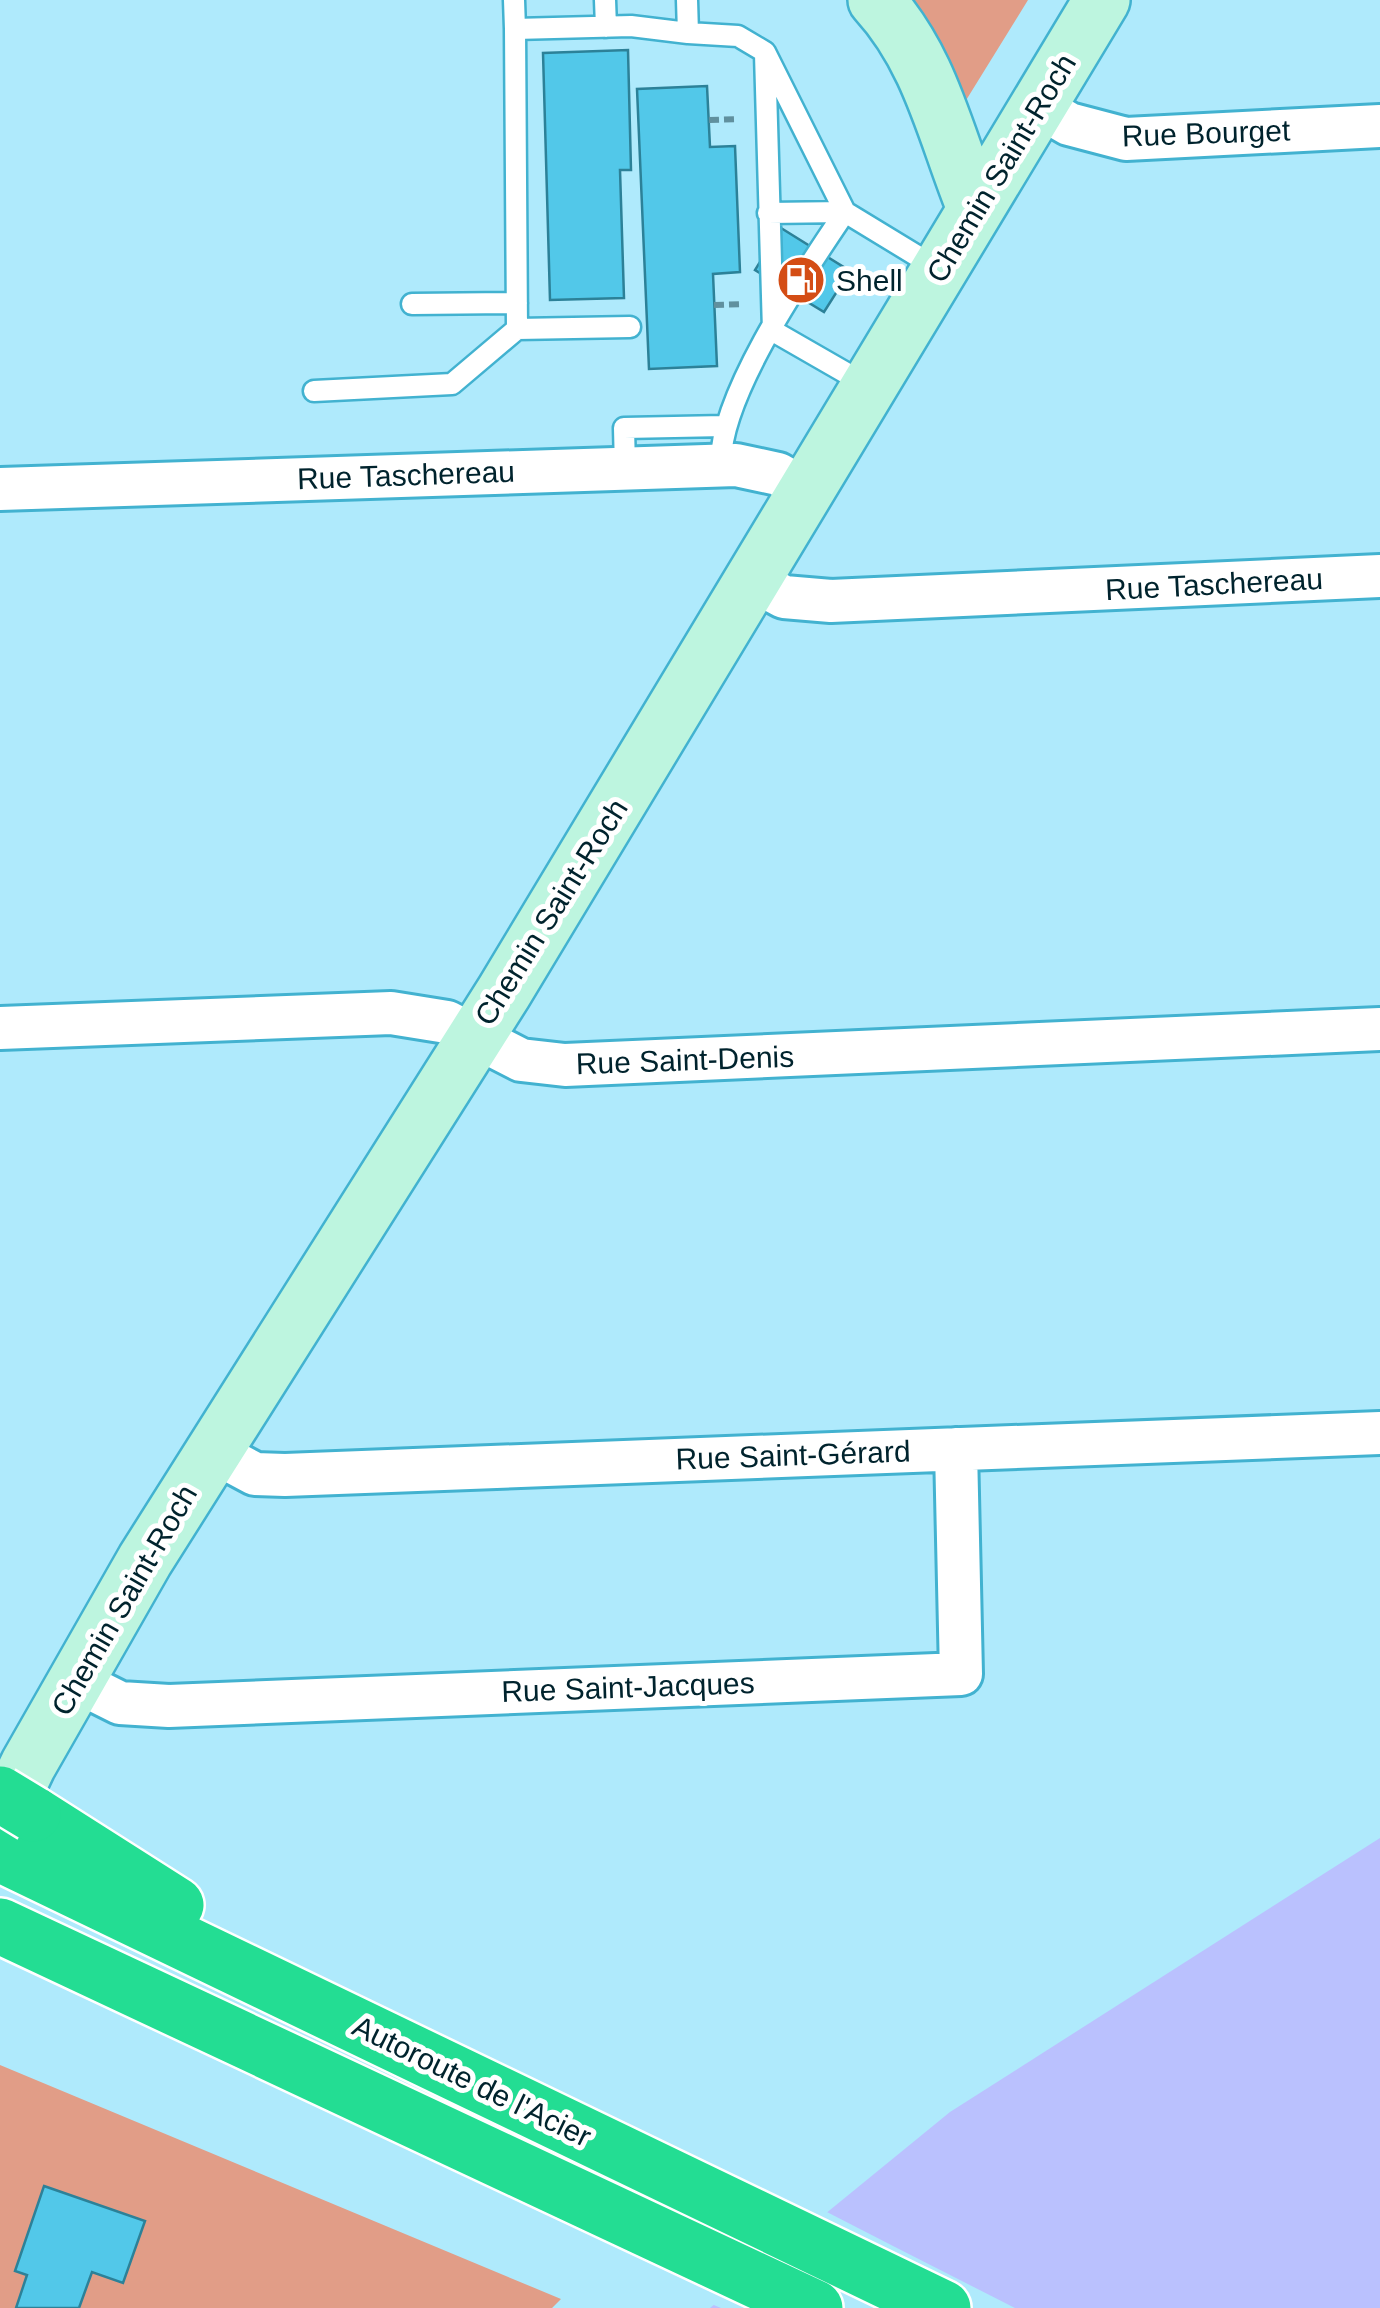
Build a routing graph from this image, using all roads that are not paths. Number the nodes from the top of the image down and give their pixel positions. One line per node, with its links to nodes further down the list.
1 (514, 0): 7 (lane)
2 (605, 0): 6 (lane)
3 (687, 0): 8 (lane)
4 (876, 0): 12 (main road)
5 (1102, 0): 10 (main road, Chemin Saint-Roch)
6 (606, 27): 7 (lane); 8 (lane)
7 (515, 29): 16 (lane)
8 (688, 33): 9 (lane)
9 (765, 52): 13 (lane); 14 (lane)
10 (1038, 106): 11 (street, Rue Bourget); 12 (main road, Chemin Saint-Roch)
11 (1380, 126)
12 (975, 208): 15 (main road, Chemin Saint-Roch)
13 (845, 212): 14 (lane); 15 (lane); 20 (lane)
14 (768, 213): 20 (lane)
15 (939, 270): 21 (main road, Chemin Saint-Roch)
16 (517, 302): 17 (lane); 19 (lane)
17 (412, 304)
18 (630, 326): 19 (lane)
19 (517, 329): 22 (lane)
20 (772, 331): 21 (lane); 23 (lane)
21 (869, 386): 25 (main road, Chemin Saint-Roch)
22 (314, 390)
23 (723, 445): 24 (street, Rue Taschereau); 25 (street, Rue Taschereau)
24 (0, 489)
25 (806, 490): 27 (main road, Chemin Saint-Roch)
26 (1380, 576): 27 (street, Rue Taschereau)
27 (752, 580): 30 (main road, Chemin Saint-Roch)
28 (0, 1028): 30 (street, Rue Saint-Denis)
29 (1380, 1030): 30 (street, Rue Saint-Denis)
30 (474, 1036): 33 (main road, Chemin Saint-Roch)
31 (1380, 1432): 32 (street, Rue Saint-Gérard)
32 (956, 1449): 33 (street, Rue Saint-Gérard); 34 (street, Rue Saint-Jacques)
33 (212, 1451): 34 (main road, Chemin Saint-Roch)
34 (76, 1681): 36 (main road, Chemin Saint-Roch)
35 (0, 1794): 41 (highway, bridge)
36 (0, 1824)
37 (0, 1854): 41 (highway, Autoroute de l'Acier)
38 (0, 1926): 40 (highway, Autoroute de l'Acier)
39 (0, 1944): 40 (highway)
40 (156, 1997): 42 (highway, Autoroute de l'Acier)
41 (394, 2044): 43 (highway, Autoroute de l'Acier)
42 (815, 2308)
43 (944, 2308)

